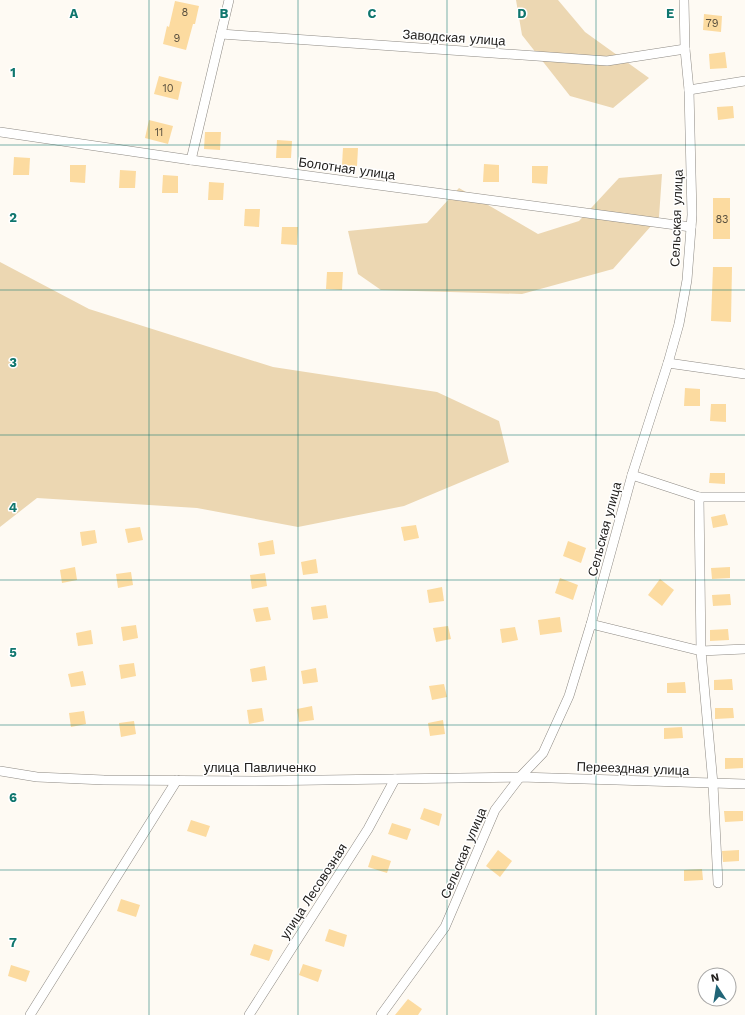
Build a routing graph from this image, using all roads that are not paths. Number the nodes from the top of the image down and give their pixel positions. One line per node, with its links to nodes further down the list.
1 (229, 0): 3 (street)
2 (684, 0): 4 (street, Сельская улица)
3 (221, 34): 4 (street, Заводская улица); 8 (street)
4 (685, 49): 6 (street, Сельская улица)
5 (745, 81): 6 (street)
6 (689, 90): 9 (street, Сельская улица)
7 (0, 132): 8 (street, Болотная улица)
8 (190, 160): 9 (street, Болотная улица)
9 (691, 227): 10 (street, Сельская улица)
10 (668, 363): 11 (street); 12 (street, Сельская улица)
11 (745, 374)
12 (632, 476): 13 (street); 15 (street, Сельская улица)
13 (699, 497): 14 (street); 17 (street)
14 (745, 497)
15 (591, 624): 17 (street); 19 (street, Сельская улица)
16 (745, 649): 17 (street)
17 (701, 651): 22 (street)
18 (0, 771): 21 (street, улица Павличенко)
19 (520, 777): 20 (street, улица Павличенко); 22 (street, Переездная улица); 27 (street, Сельская улица)
20 (395, 778): 21 (street, улица Павличенко); 26 (street, улица Лесовозная)
21 (177, 780): 25 (street)
22 (713, 784): 23 (street, Переездная улица); 24 (street)
23 (745, 784)
24 (718, 884)
25 (30, 1015)
26 (249, 1015)
27 (382, 1015)

